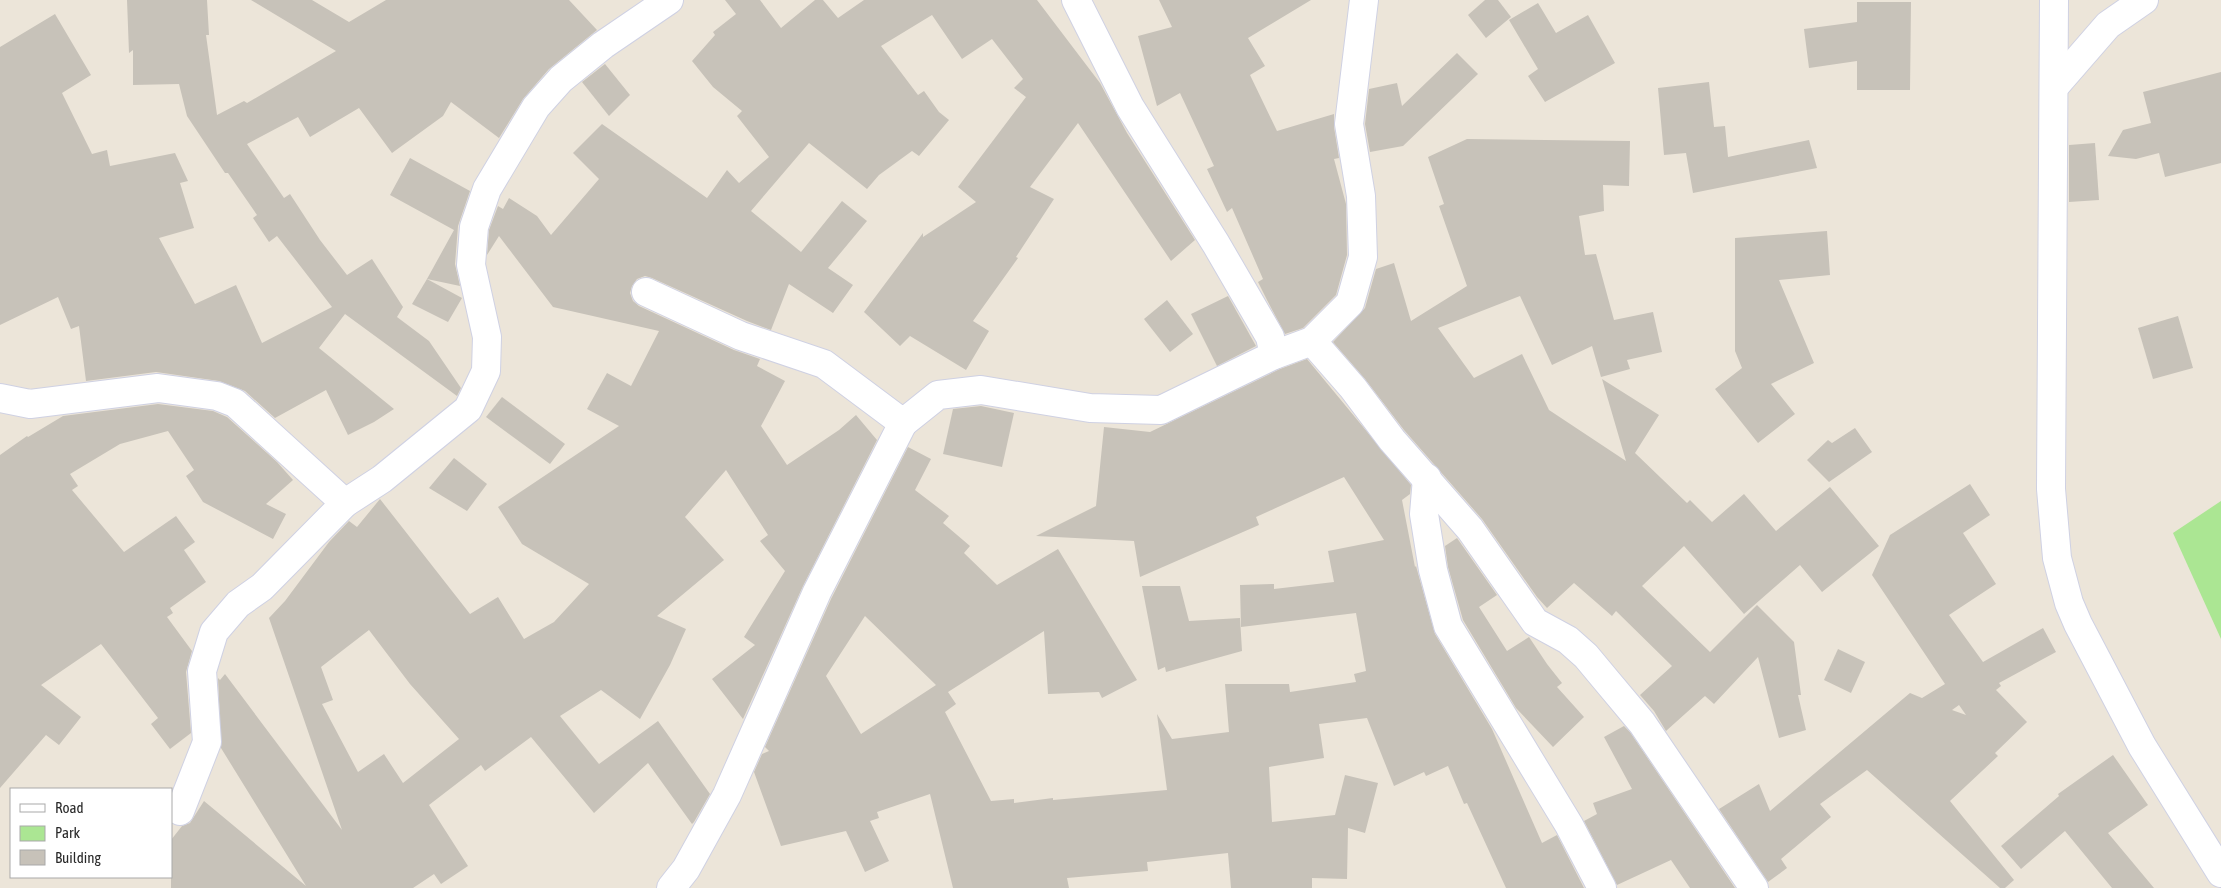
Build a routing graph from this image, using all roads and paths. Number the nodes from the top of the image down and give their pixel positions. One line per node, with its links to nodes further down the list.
1 (670, 0): 13 (street)
2 (1076, 0): 9 (street)
3 (1364, 0): 8 (street)
4 (2054, 0): 6 (street)
5 (2144, 0): 6 (street)
6 (2055, 86): 15 (street)
7 (646, 292): 11 (street)
8 (1312, 341): 9 (street); 12 (street)
9 (1274, 355): 11 (street)
10 (0, 398): 13 (street)
11 (903, 423): 16 (street)
12 (1427, 478): 17 (street); 18 (street)
13 (345, 503): 14 (street)
14 (180, 812)
15 (2221, 873)
16 (671, 888)
17 (1602, 888)
18 (1754, 888)

